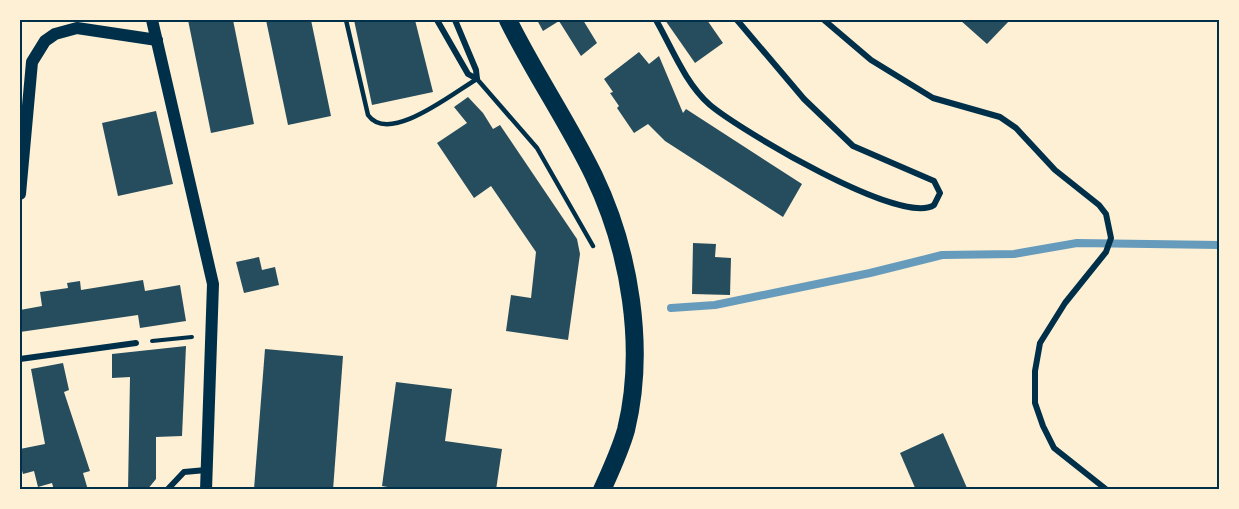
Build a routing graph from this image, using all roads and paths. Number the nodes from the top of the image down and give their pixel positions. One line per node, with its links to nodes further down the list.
1 (152, 20): 9 (main road)
2 (346, 20): 10 (lane)
3 (437, 20): 10 (street)
4 (455, 20): 10 (street)
5 (508, 20): 20 (highway)
6 (656, 20): 7 (street)
7 (737, 20)
8 (824, 20): 21 (street)
9 (157, 40): 11 (main road); 17 (main road)
10 (477, 80): 12 (lane)
11 (20, 194)
12 (593, 246)
13 (190, 337): 14 (path)
14 (164, 339)
15 (136, 342): 16 (street)
16 (20, 359)
17 (207, 470): 18 (street); 19 (main road)
18 (167, 489)
19 (206, 489)
20 (602, 489)
21 (1107, 489)

